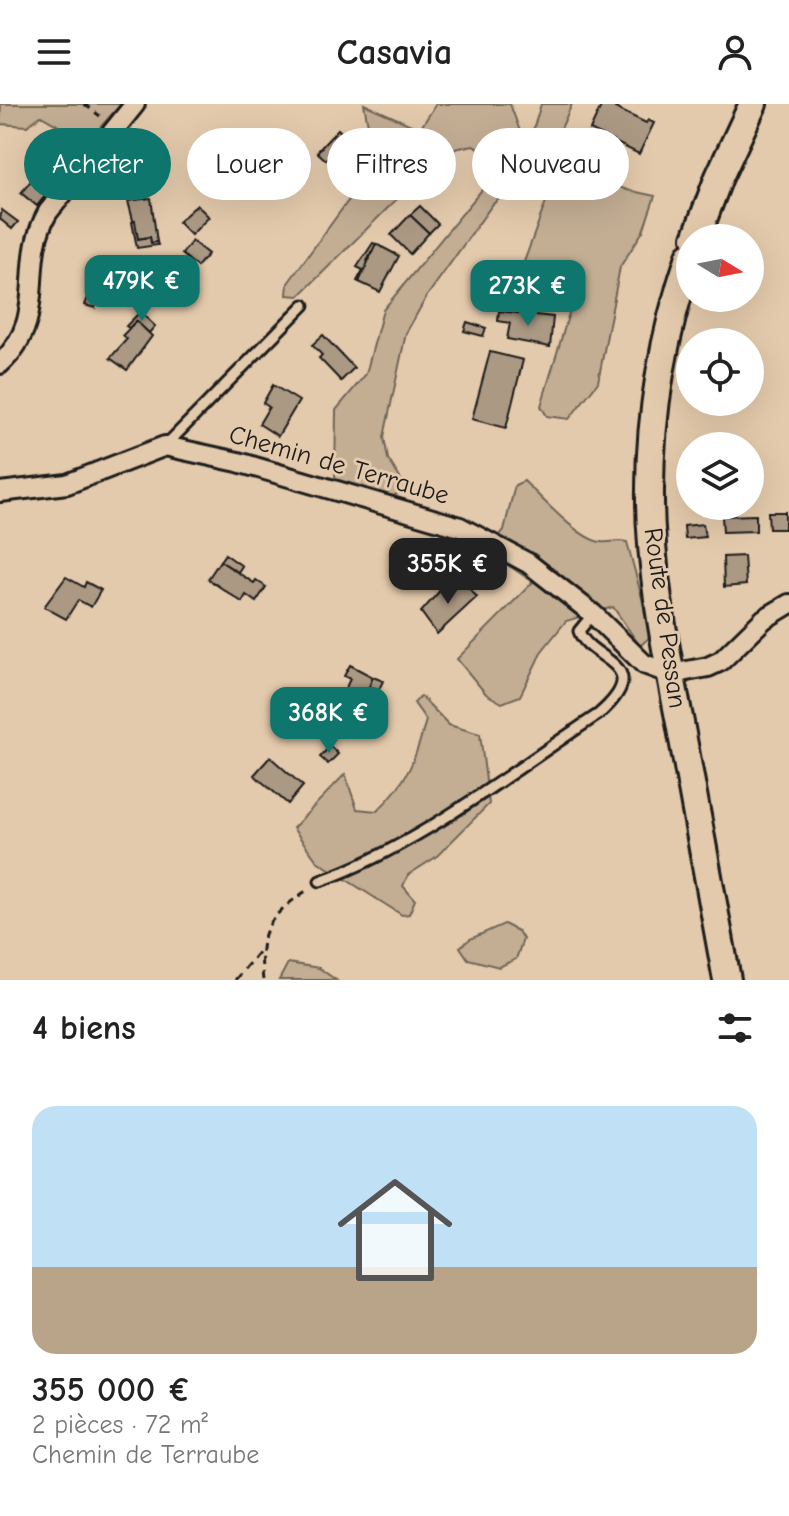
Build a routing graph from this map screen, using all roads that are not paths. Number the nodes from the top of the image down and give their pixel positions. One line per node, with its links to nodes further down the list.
1 (135, 104): 6 (street)
2 (753, 104): 3 (main road)
3 (701, 224)
4 (676, 304): 11 (main road, Route de Pessan)
5 (304, 305): 7 (lane)
6 (0, 364)
7 (165, 446): 8 (street); 10 (street, Chemin de Terraube)
8 (0, 492)
9 (789, 604): 11 (street)
10 (593, 614): 11 (street, Chemin de Terraube); 12 (lane)
11 (671, 674): 13 (main road, Route de Pessan)
12 (320, 881)
13 (727, 980)

